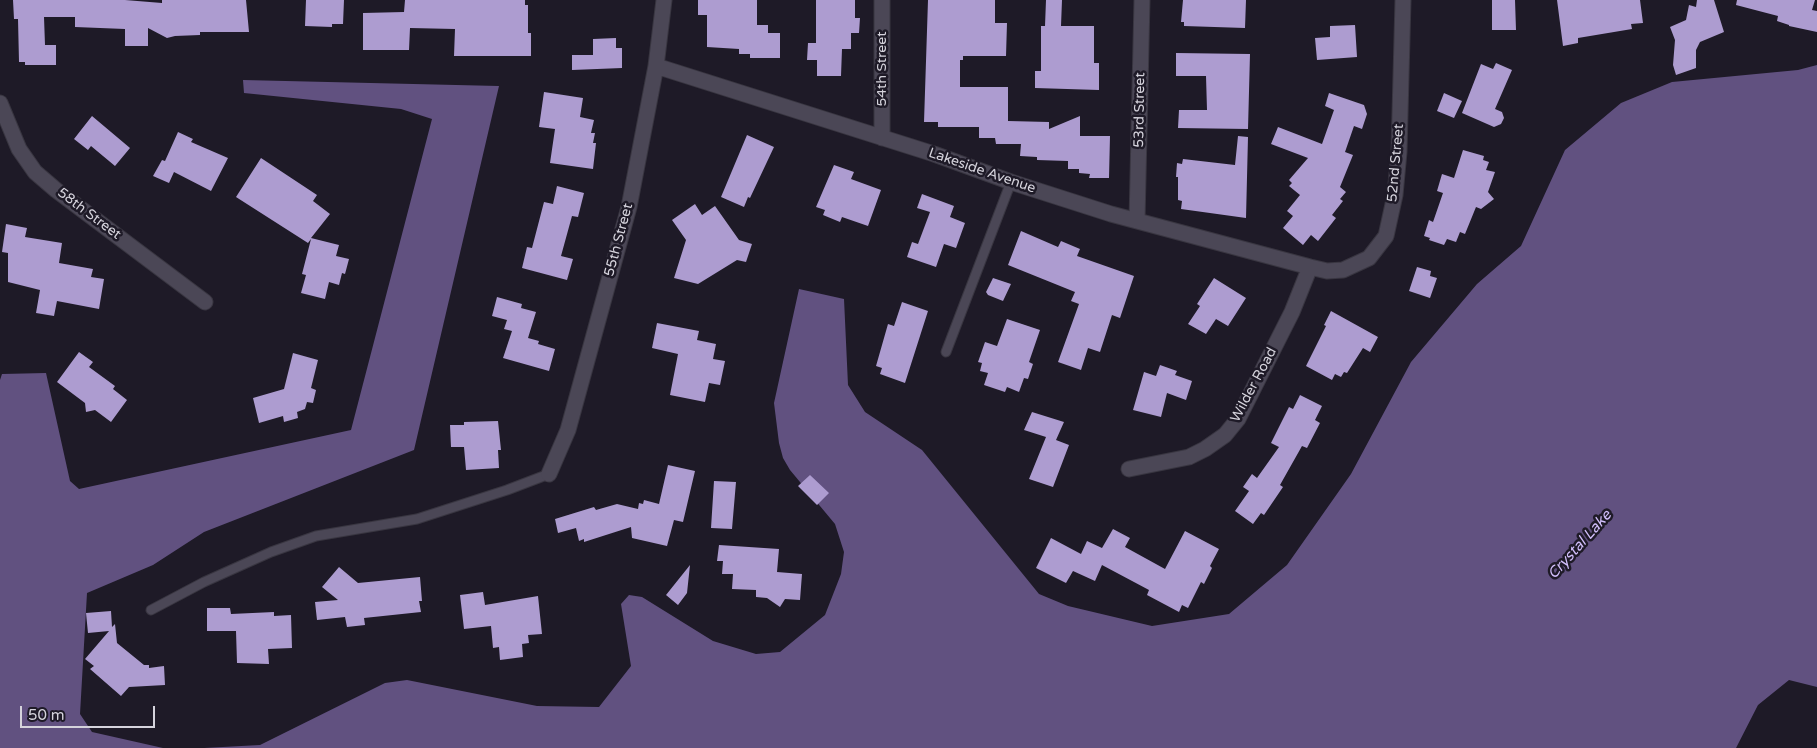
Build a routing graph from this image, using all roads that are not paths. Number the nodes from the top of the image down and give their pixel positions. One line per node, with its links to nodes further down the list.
1 (664, 0): 5 (street, 55th Street)
2 (882, 0): 7 (street, 54th Street)
3 (1142, 0): 9 (street, 53rd Street)
4 (1403, 0): 10 (street, 52nd Street)
5 (656, 66): 7 (street, Lakeside Avenue); 14 (street, 55th Street)
6 (0, 103): 11 (street, 58th Street)
7 (882, 138): 8 (street, Lakeside Avenue)
8 (1011, 182): 9 (street, Lakeside Avenue); 12 (lane)
9 (1137, 221): 10 (street, Lakeside Avenue)
10 (1310, 267): 13 (street, Wilder Road)
11 (205, 302)
12 (946, 352)
13 (1129, 469)
14 (549, 474): 15 (lane)
15 (151, 610)

